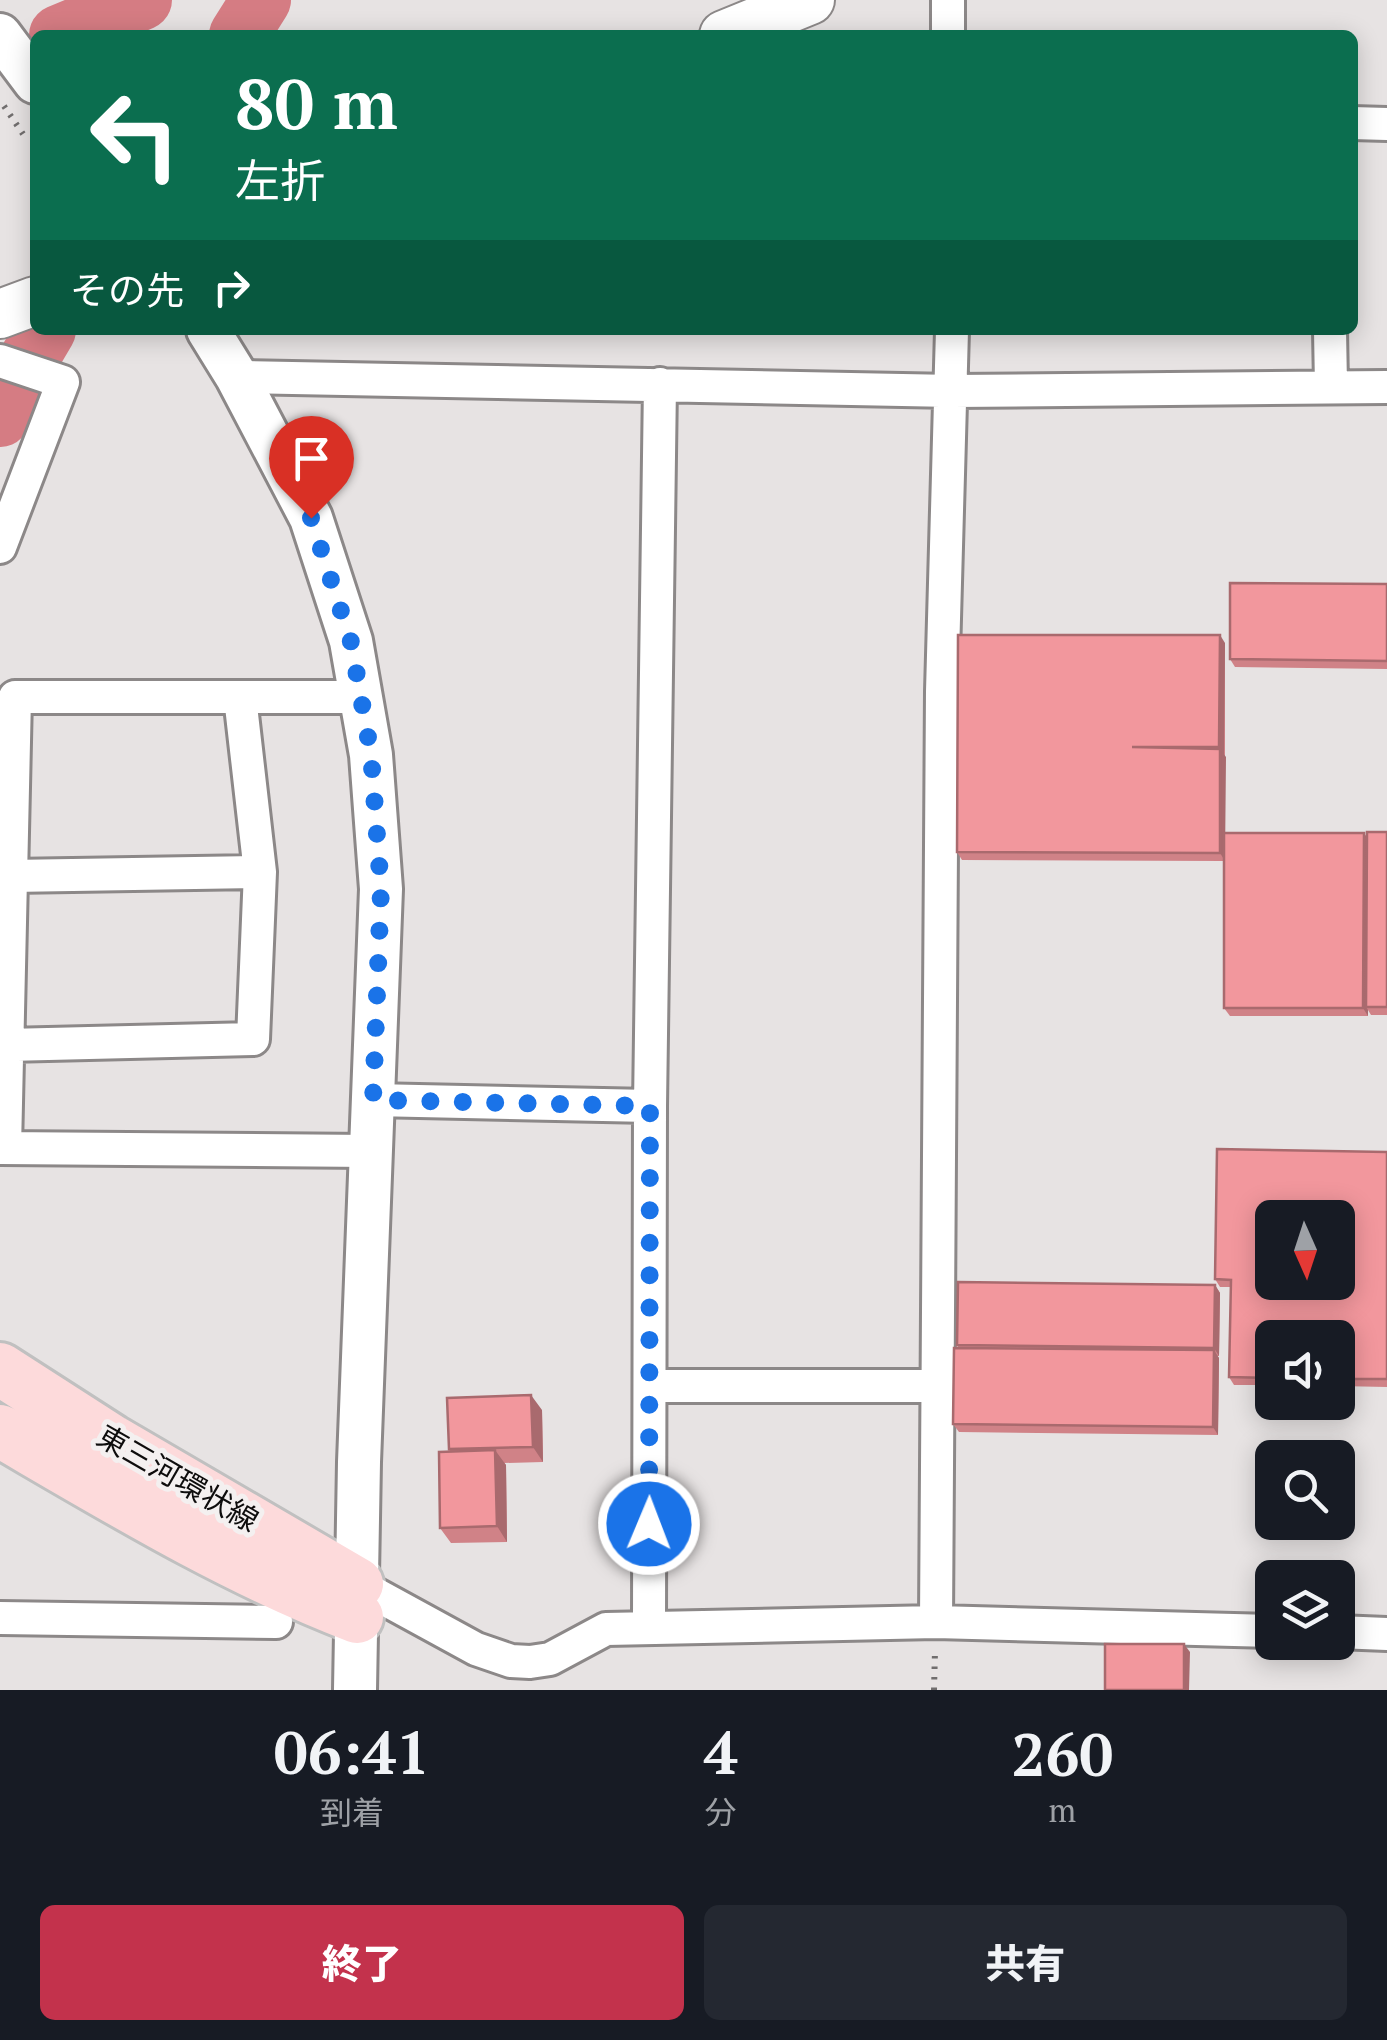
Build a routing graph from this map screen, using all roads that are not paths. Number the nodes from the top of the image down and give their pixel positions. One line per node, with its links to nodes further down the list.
1 (810, 0): 3 (main road)
2 (948, 0): 4 (street)
3 (736, 30)
4 (948, 30)
5 (0, 35): 6 (street)
6 (30, 75)
7 (1358, 123): 8 (street)
8 (1387, 124)
9 (211, 335): 13 (street)
10 (952, 335): 17 (street)
11 (1330, 335): 15 (street)
12 (0, 360): 18 (street)
13 (237, 377): 14 (street); 20 (street)
14 (660, 384): 17 (street); 25 (street)
15 (1331, 386): 16 (street); 17 (street)
16 (1387, 387)
17 (952, 391): 30 (street)
18 (0, 547)
19 (240, 697): 20 (street); 21 (street); 22 (street)
20 (362, 697): 24 (street)
21 (260, 872): 22 (street); 23 (street)
22 (11, 876): 23 (street)
23 (7, 1044): 26 (street)
24 (373, 1100): 25 (street); 27 (street)
25 (650, 1106): 29 (street)
26 (2, 1148): 27 (street)
27 (371, 1152): 32 (street)
28 (0, 1370): 32 (main road, 東三河環状線)
29 (650, 1386): 30 (street); 36 (street)
30 (936, 1386): 35 (street)
31 (0, 1430): 32 (main road, 東三河環状線)
32 (357, 1600): 36 (street); 40 (street)
33 (0, 1618): 34 (street)
34 (276, 1622)
35 (936, 1622): 36 (street); 37 (street)
36 (648, 1627)
37 (1255, 1630)
38 (1355, 1633): 39 (street)
39 (1387, 1634)
40 (356, 1690)

